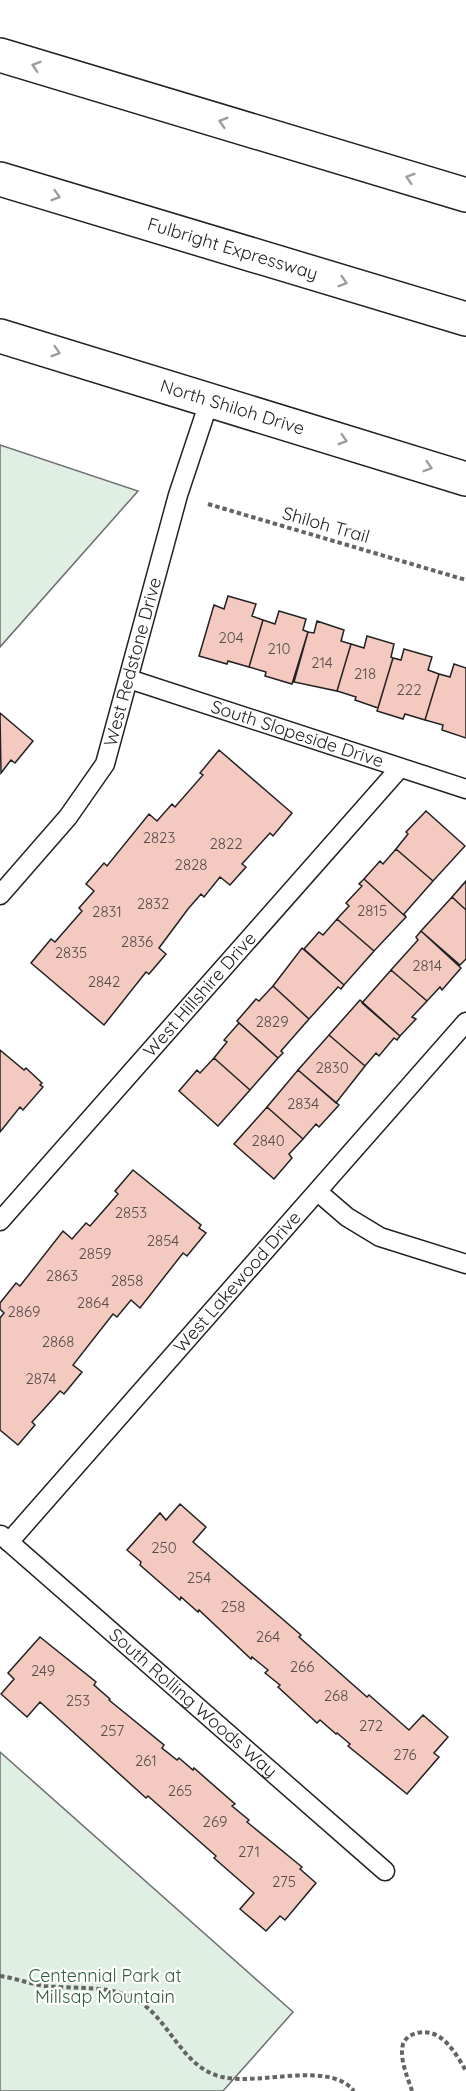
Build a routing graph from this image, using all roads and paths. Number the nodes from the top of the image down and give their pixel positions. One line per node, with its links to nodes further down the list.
1 (0, 56): 3 (main road, one-way to 1)
2 (0, 179): 4 (main road, Fulbright Expressway, one-way to 4)
3 (466, 195)
4 (466, 319)
5 (0, 336): 6 (main road, North Shiloh Drive, one-way to 6)
6 (210, 399): 7 (main road, North Shiloh Drive, one-way to 7); 8 (lane, West Redstone Drive)
7 (466, 479)
8 (178, 495): 9 (path, Shiloh Trail); 10 (lane, West Redstone Drive)
9 (466, 580)
10 (129, 679): 11 (lane, South Slopeside Drive); 13 (lane, West Redstone Drive)
11 (399, 769): 12 (lane, South Slopeside Drive); 16 (lane, West Hillshire Drive)
12 (466, 789)
13 (0, 895)
14 (466, 1023): 15 (lane, West Lakewood Drive)
15 (318, 1192): 17 (lane); 18 (lane, West Lakewood Drive)
16 (0, 1221)
17 (466, 1264)
18 (5, 1538): 19 (lane, South Rolling Woods Way)
19 (385, 1872)
20 (0, 1976): 22 (path)
21 (466, 2071): 23 (path)
22 (354, 2091)
23 (412, 2091)

